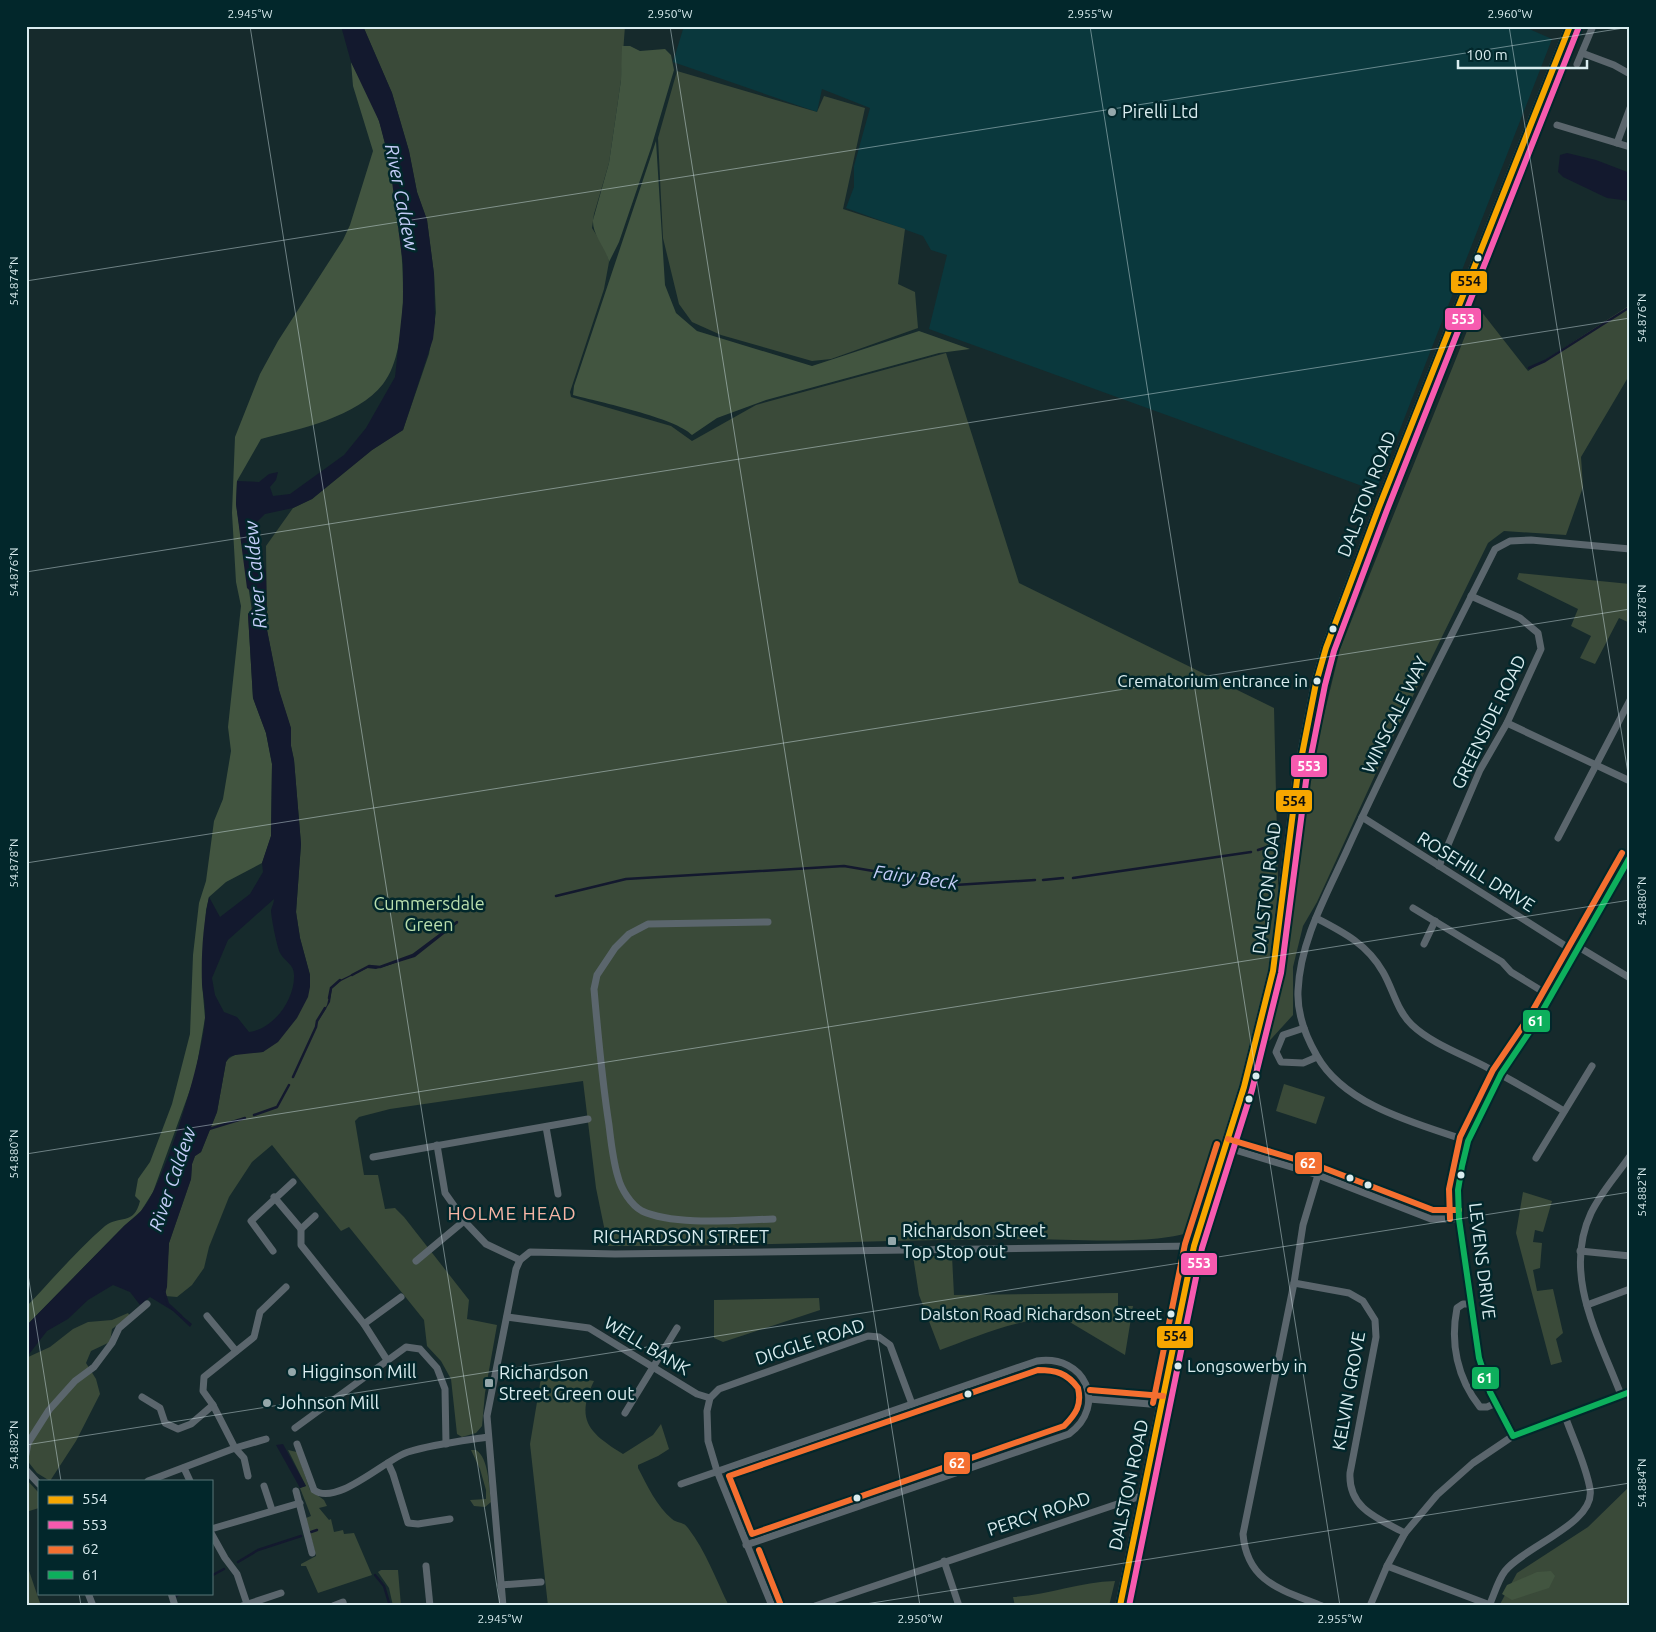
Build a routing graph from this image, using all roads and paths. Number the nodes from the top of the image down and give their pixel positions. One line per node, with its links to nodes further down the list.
1 (1570, 26): 37 (main road, DALSTON ROAD)
2 (1593, 26): 3 (street)
3 (1582, 53): 4 (street); 5 (street)
4 (1577, 64)
5 (1630, 74)
6 (1630, 108): 8 (street)
7 (1557, 124): 8 (street)
8 (1617, 143): 9 (street)
9 (1630, 147)
10 (1630, 549): 11 (street, WINSCALE WAY)
11 (1471, 596): 13 (street, GREENSIDE ROAD); 16 (street, WINSCALE WAY)
12 (1630, 700): 14 (street)
13 (1507, 723): 14 (street); 19 (street, GREENSIDE ROAD)
14 (1595, 764): 15 (street); 17 (street)
15 (1630, 781)
16 (1362, 817): 19 (street, ROSEHILL DRIVE); 21 (street, WINSCALE WAY)
17 (1558, 838)
18 (1630, 857): 25 (street, LEVENS DRIVE)
19 (1439, 866): 25 (street, ROSEHILL DRIVE)
20 (1413, 908): 23 (street)
21 (1316, 918): 28 (street, WINSCALE WAY); 31 (street)
22 (768, 922): 47 (street)
23 (1435, 922): 24 (street); 27 (street)
24 (1424, 944)
25 (1576, 949): 26 (street, ROSEHILL DRIVE); 27 (street, LEVENS DRIVE)
26 (1630, 978)
27 (1550, 996): 31 (street, LEVENS DRIVE)
28 (1304, 1028): 29 (street, WINSCALE WAY); 29 (street)
29 (1317, 1057): 35 (street, WINSCALE WAY)
30 (1592, 1066): 32 (street)
31 (1501, 1074): 32 (street); 35 (street, LEVENS DRIVE)
32 (1564, 1111): 40 (street)
33 (588, 1119): 34 (street)
34 (546, 1126): 36 (street); 44 (street)
35 (1468, 1141): 48 (street, LEVENS DRIVE)
36 (437, 1145): 38 (street); 49 (street)
37 (1225, 1147): 42 (street); 51 (main road, DALSTON ROAD)
38 (373, 1156)
39 (1630, 1156): 41 (street)
40 (1536, 1158)
41 (1626, 1168): 53 (street)
42 (1318, 1175): 48 (street); 57 (street)
43 (293, 1182): 45 (street)
44 (558, 1194)
45 (274, 1197): 50 (street); 52 (street)
46 (315, 1216): 50 (street)
47 (773, 1219)
48 (1459, 1219): 62 (street, LEVENS DRIVE)
49 (464, 1221): 55 (street); 56 (street)
50 (300, 1229): 66 (street)
51 (1194, 1246): 55 (street, RICHARDSON STREET); 78 (main road, DALSTON ROAD)
52 (273, 1251)
53 (1580, 1251): 54 (street); 63 (street)
54 (1630, 1256)
55 (520, 1260): 65 (street)
56 (416, 1261)
57 (1294, 1283): 106 (street, KELVIN GROVE); 131 (street)
58 (286, 1287): 68 (street)
59 (1630, 1289): 63 (street)
60 (401, 1297): 66 (street)
61 (147, 1304): 89 (street)
62 (1472, 1304): 76 (street, LEVENS DRIVE); 76 (street)
63 (1587, 1305): 72 (street)
64 (207, 1316): 68 (street)
65 (507, 1317): 70 (street, WELL BANK); 84 (street)
66 (364, 1324): 69 (street)
67 (677, 1328): 70 (street)
68 (236, 1352): 79 (street)
69 (387, 1360): 82 (street); 87 (street)
70 (654, 1368): 74 (street, WELL BANK); 80 (street)
71 (1630, 1392): 72 (street)
72 (1621, 1395): 81 (street)
73 (142, 1397): 79 (street)
74 (710, 1398): 77 (street, DIGGLE ROAD); 93 (street)
75 (1089, 1400): 77 (street); 78 (street); 108 (street)
76 (1496, 1403): 83 (street, LEVENS DRIVE)
77 (912, 1404): 93 (street)
78 (1162, 1405): 101 (main road, DALSTON ROAD)
79 (213, 1406): 88 (street)
80 (625, 1413)
81 (1565, 1416): 83 (street); 133 (street)
82 (295, 1428)
83 (1512, 1436): 106 (street)
84 (488, 1437): 87 (street); 114 (street)
85 (266, 1439): 88 (street)
86 (297, 1444): 90 (street)
87 (446, 1444): 90 (street)
88 (235, 1448): 91 (street); 94 (street)
89 (26, 1454)
90 (388, 1463): 104 (street)
91 (184, 1468): 95 (street); 96 (street)
92 (26, 1470): 97 (street)
93 (717, 1471): 98 (street); 108 (street)
94 (248, 1476)
95 (151, 1480)
96 (190, 1480)
97 (38, 1483)
98 (681, 1484)
99 (264, 1486): 103 (street)
100 (296, 1492): 102 (street)
101 (1144, 1495): 110 (street, PERCY ROAD); 130 (main road, DALSTON ROAD)
102 (300, 1503): 103 (street); 109 (street)
103 (272, 1510): 105 (street)
104 (450, 1519)
105 (212, 1529)
106 (1405, 1533): 112 (street)
107 (212, 1536): 119 (street)
108 (746, 1544): 126 (street)
109 (312, 1553)
110 (944, 1562): 118 (street, PERCY ROAD); 129 (street)
111 (426, 1566): 124 (street)
112 (1387, 1566): 132 (street); 133 (street)
113 (541, 1582): 114 (street)
114 (501, 1585): 125 (street)
115 (281, 1593): 119 (street)
116 (88, 1594): 120 (street)
117 (171, 1594): 121 (street)
118 (840, 1598): 127 (street, PERCY ROAD); 128 (street)
119 (244, 1605)
120 (93, 1606)
121 (175, 1606)
122 (333, 1606): 123 (street)
123 (344, 1606)
124 (430, 1606)
125 (503, 1606)
126 (772, 1606)
127 (815, 1606)
128 (843, 1606)
129 (959, 1606)
130 (1120, 1606)
131 (1322, 1606)
132 (1370, 1606)
133 (1489, 1606)

